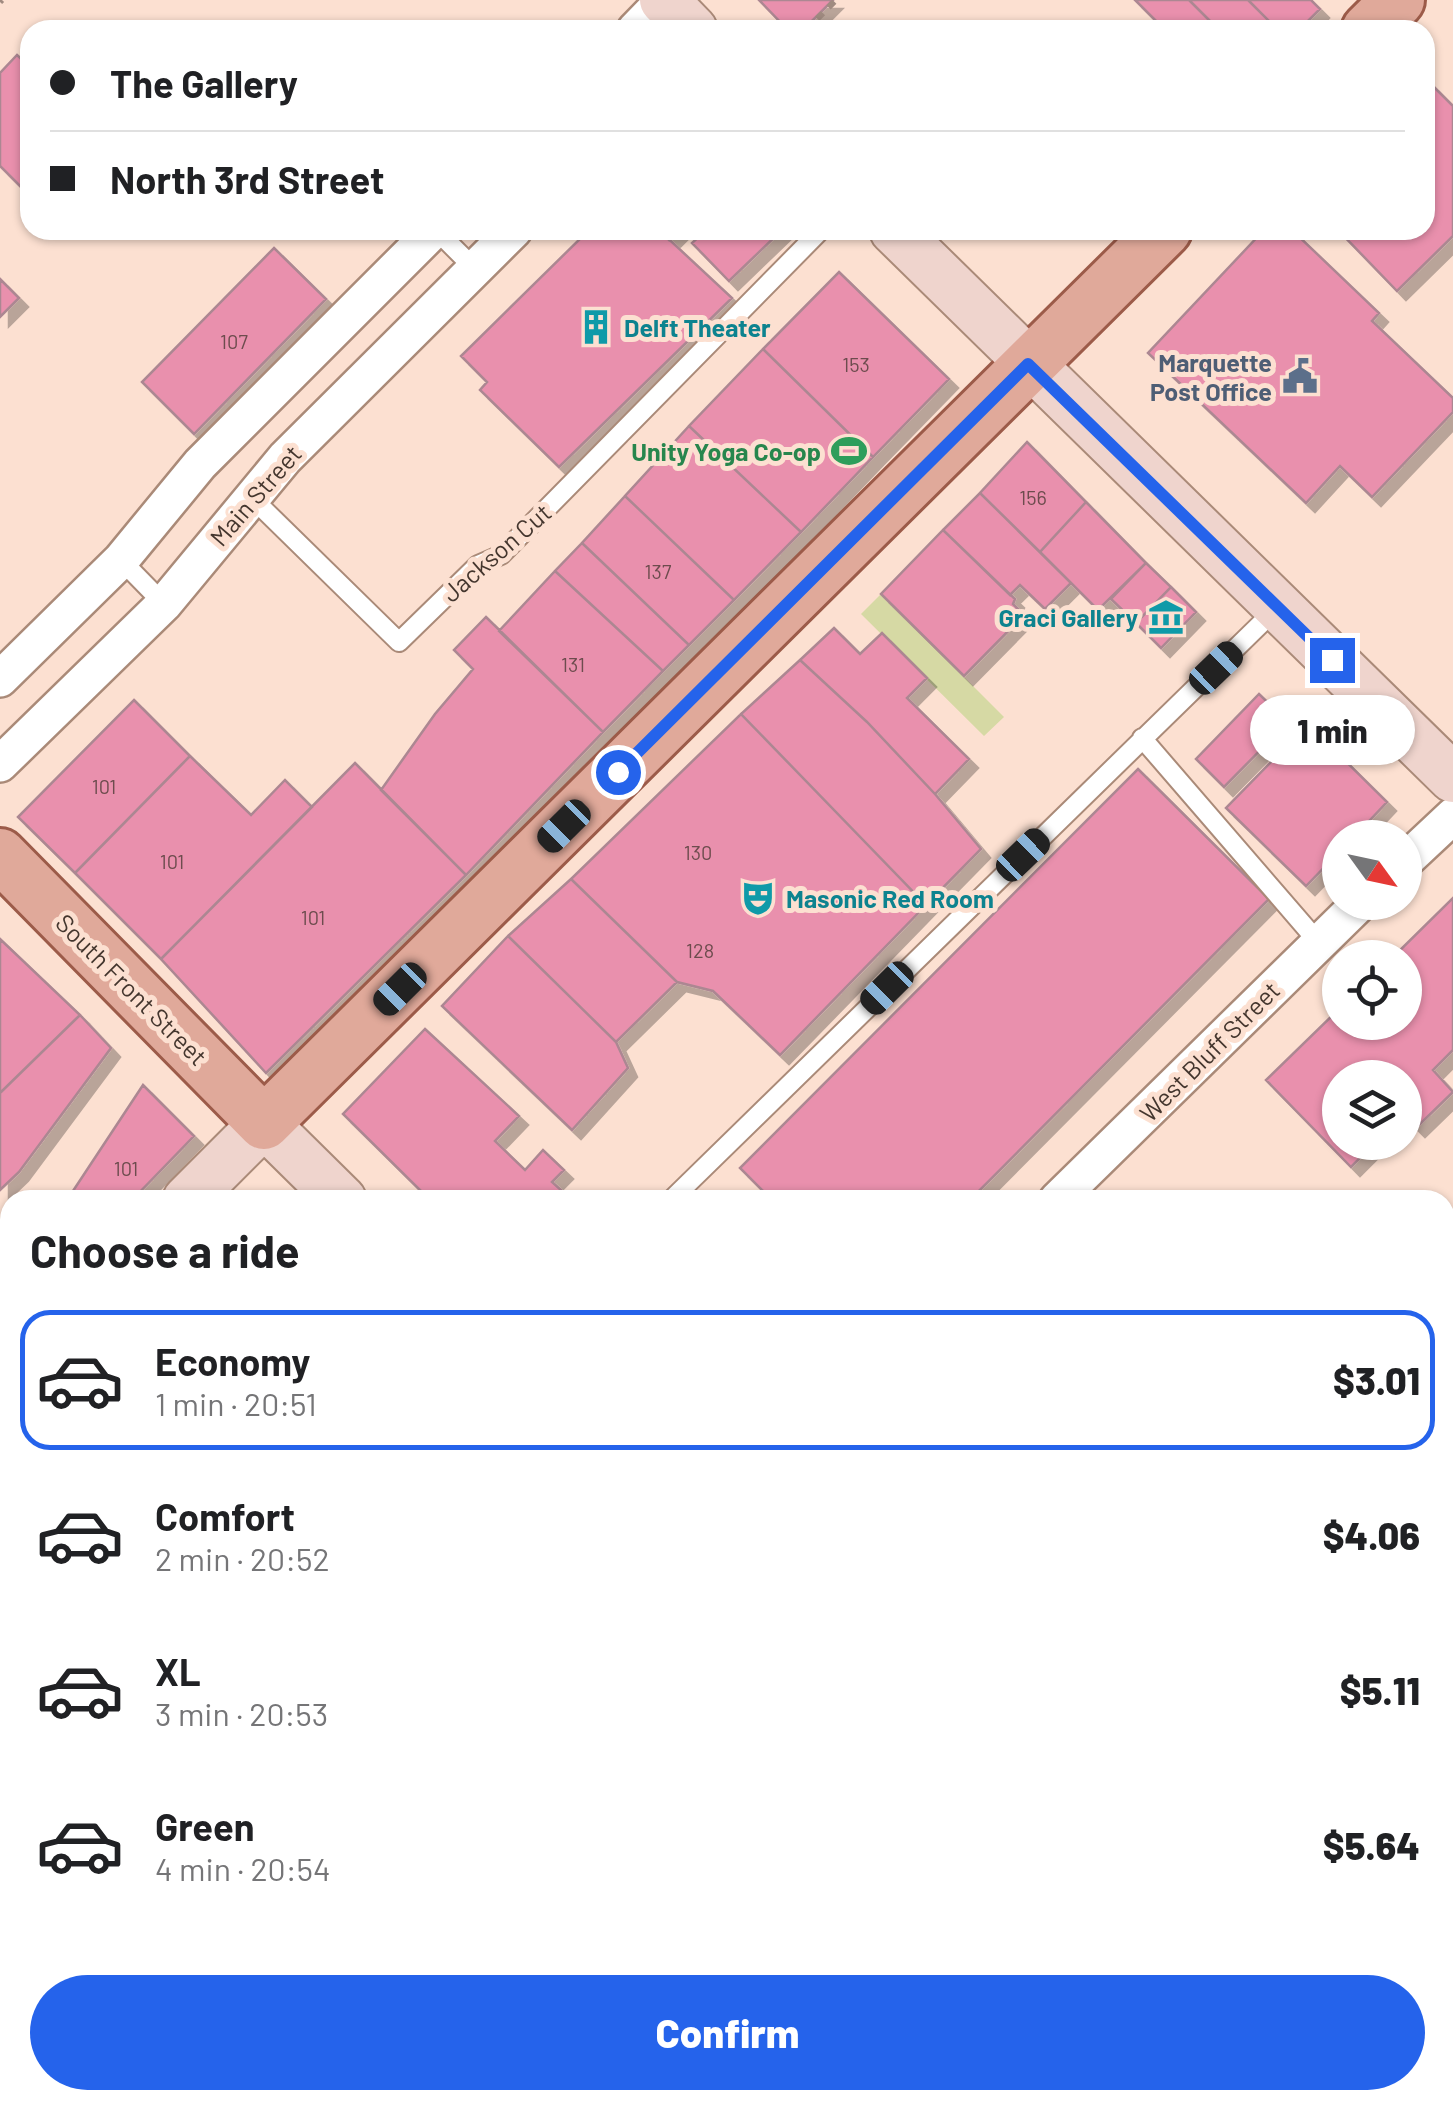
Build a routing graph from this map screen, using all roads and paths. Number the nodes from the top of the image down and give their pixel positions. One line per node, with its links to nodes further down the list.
1 (664, 0): 4 (street); 5 (street)
2 (836, 0): 6 (path)
3 (1398, 0): 7 (main road)
4 (644, 20)
5 (683, 20)
6 (816, 20)
7 (1378, 20)
8 (425, 240): 17 (street)
9 (445, 240): 14 (lane)
10 (504, 240): 14 (street, Main Street)
11 (812, 240): 16 (lane, Jackson Cut)
12 (904, 240): 15 (street)
13 (1154, 240): 15 (main road)
14 (475, 269): 16 (street, Main Street)
15 (1028, 364): 19 (street); 29 (main road)
16 (252, 498): 18 (street, Main Street)
17 (122, 560): 18 (lane); 20 (street)
18 (164, 604): 22 (street, Main Street)
19 (1278, 608): 21 (lane); 23 (street)
20 (0, 679)
21 (1142, 738): 28 (lane); 32 (lane)
22 (0, 764)
23 (1453, 778)
24 (1453, 816): 25 (street)
25 (1422, 845)
26 (0, 855): 29 (main road, South Front Street)
27 (1343, 920): 28 (street, West Bluff Street)
28 (1319, 943): 33 (street, West Bluff Street)
29 (264, 1123): 30 (street); 31 (street)
30 (197, 1190)
31 (332, 1190)
32 (681, 1190)
33 (1068, 1190)

